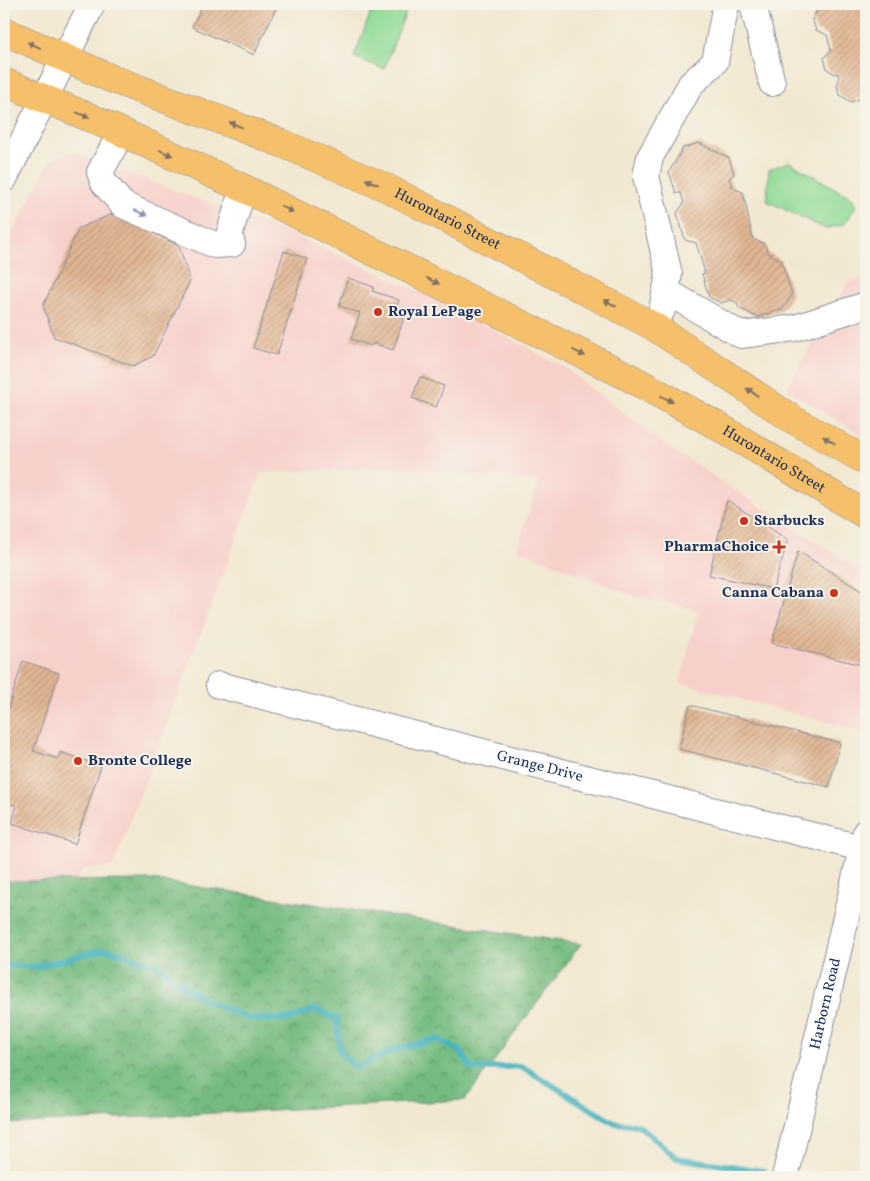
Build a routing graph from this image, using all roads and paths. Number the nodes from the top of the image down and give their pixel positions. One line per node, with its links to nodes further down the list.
1 (92, 4): 5 (street)
2 (726, 4): 12 (street)
3 (753, 4): 7 (street)
4 (4, 31): 5 (main road, Hurontario Street, one-way to 4)
5 (65, 59): 8 (street); 14 (main road, Hurontario Street, one-way to 5)
6 (4, 82): 8 (main road, Hurontario Street)
7 (772, 82)
8 (44, 99): 9 (main road, Hurontario Street, one-way to 9); 10 (street)
9 (121, 133): 11 (main road, Hurontario Street, one-way to 11); 11 (street, one-way to 11)
10 (4, 179)
11 (243, 188): 16 (main road, Hurontario Street, one-way to 16)
12 (666, 291): 13 (street); 14 (street)
13 (866, 306)
14 (653, 326): 15 (main road, Hurontario Street, one-way to 14)
15 (866, 461)
16 (866, 515)
17 (219, 685): 18 (street, Grange Drive)
18 (864, 840): 19 (street, Harborn Road)
19 (785, 1177)

